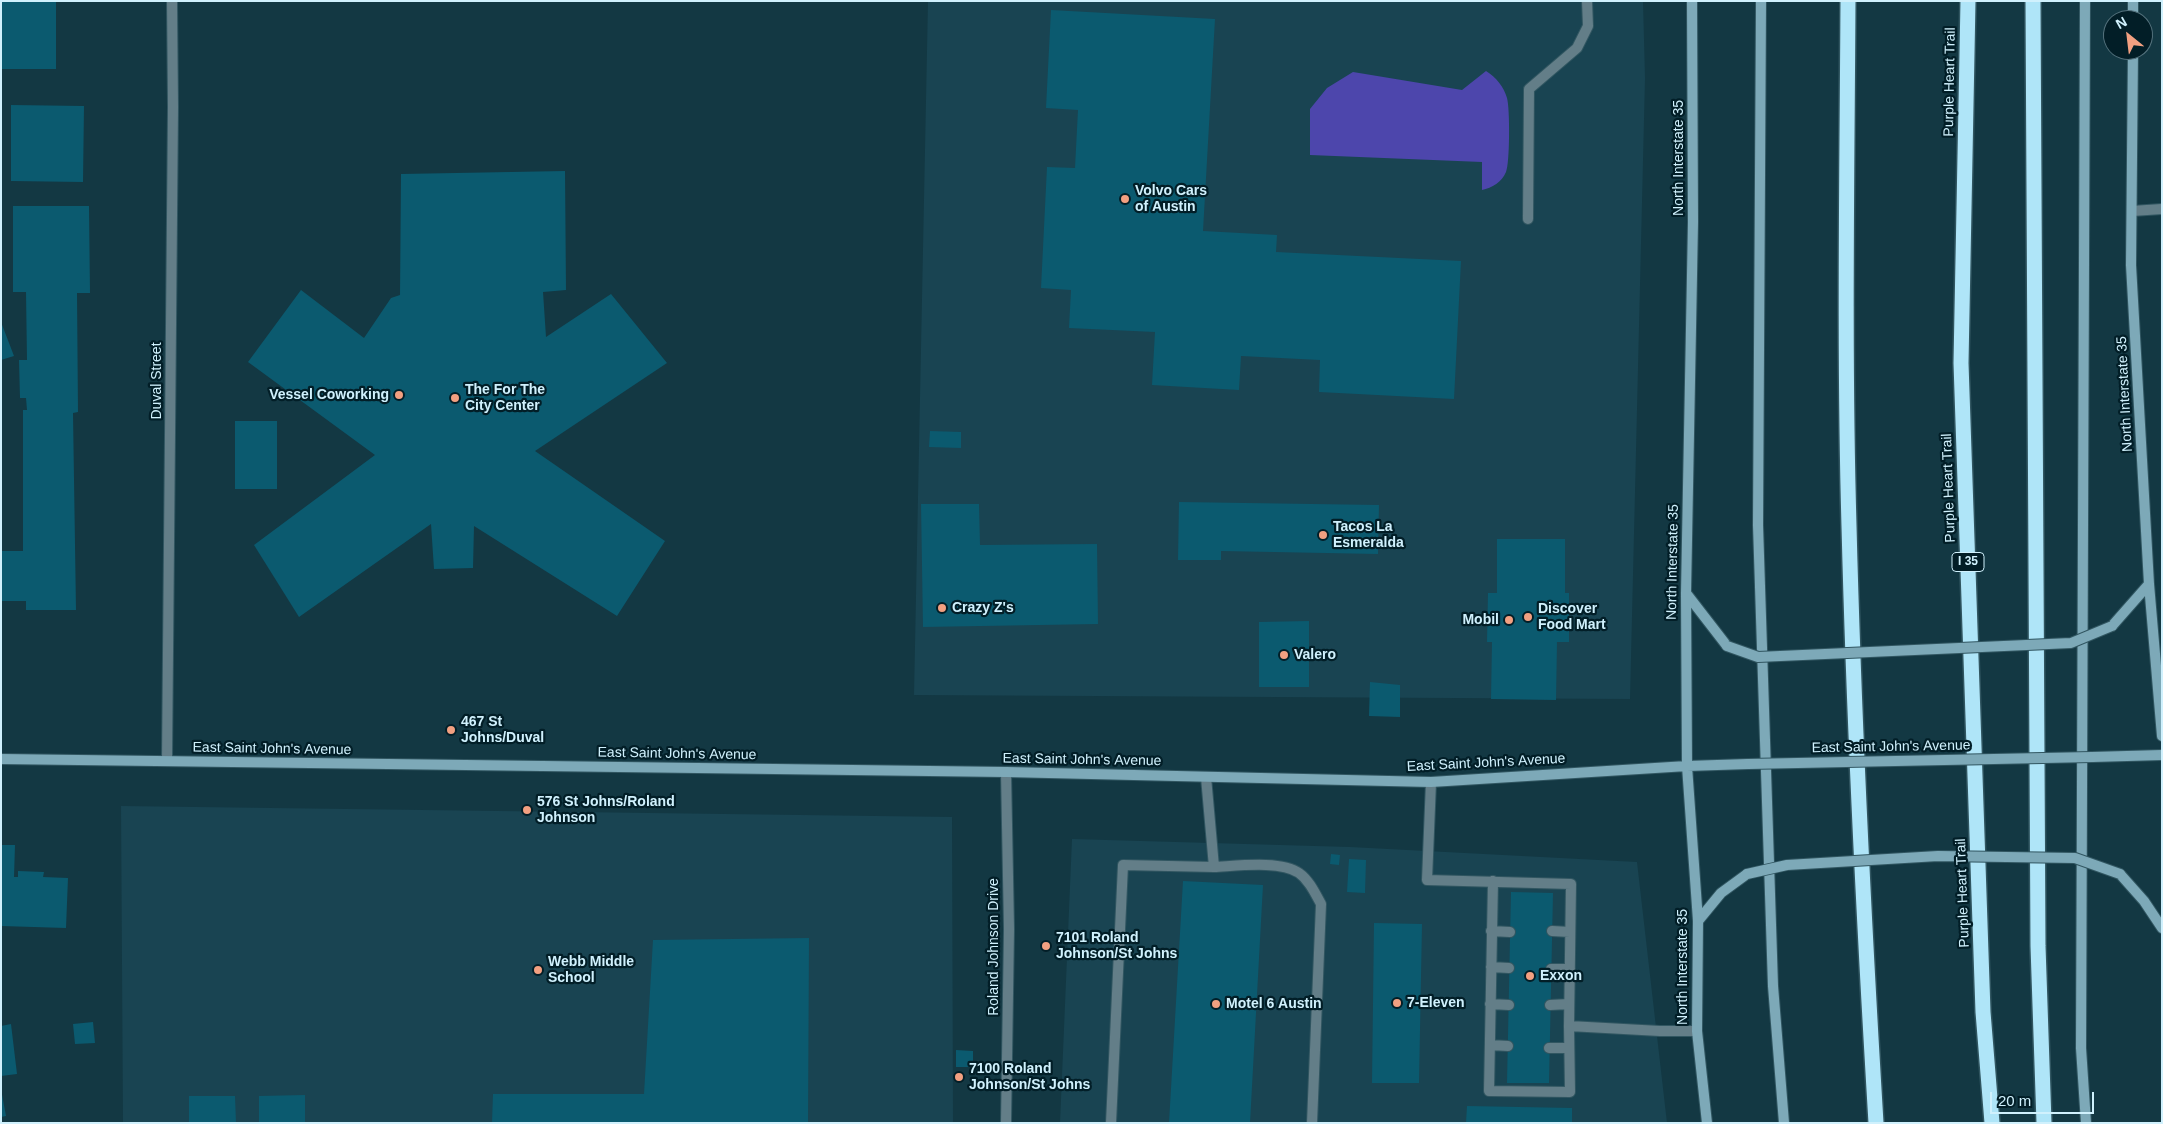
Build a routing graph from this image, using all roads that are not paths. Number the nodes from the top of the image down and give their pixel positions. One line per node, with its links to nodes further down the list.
1 (172, 1): 18 (street, Duval Street)
2 (1587, 1): 12 (street)
3 (1692, 1): 14 (main road, North Interstate 35)
4 (1761, 1): 49 (main road)
5 (1848, 1): 50 (highway)
6 (1968, 1): 51 (highway, Purple Heart Trail / I 35)
7 (2033, 1): 52 (highway)
8 (2086, 1): 53 (main road)
9 (2133, 60): 11 (main road, North Interstate 35)
10 (2162, 210): 11 (street)
11 (2132, 211): 13 (main road, North Interstate 35)
12 (1528, 219)
13 (2149, 584): 14 (main road, bridge); 15 (main road, North Interstate 35)
14 (1686, 593): 19 (main road, North Interstate 35)
15 (2162, 736)
16 (2162, 755): 19 (main road, East Saint John's Avenue, bridge)
17 (1, 759): 18 (main road, East Saint John's Avenue)
18 (167, 761): 20 (main road, East Saint John's Avenue)
19 (1687, 766): 22 (main road, East Saint John's Avenue); 25 (main road, North Interstate 35)
20 (1006, 772): 21 (main road, East Saint John's Avenue); 45 (street, Roland Johnson Drive)
21 (1206, 776): 22 (main road, East Saint John's Avenue); 23 (street)
22 (1431, 782): 24 (street)
23 (1214, 867): 46 (street); 47 (street)
24 (1493, 881): 27 (street); 30 (street)
25 (1698, 921): 26 (main road, bridge); 40 (main road, North Interstate 35)
26 (2162, 928)
27 (1491, 931): 29 (street); 31 (street)
28 (1552, 931): 30 (street)
29 (1510, 932)
30 (1570, 932): 34 (street)
31 (1491, 967): 32 (street); 35 (street)
32 (1509, 968)
33 (1551, 969): 34 (street)
34 (1570, 969): 37 (street)
35 (1490, 1004): 36 (street); 41 (street)
36 (1508, 1004)
37 (1569, 1004): 38 (street); 39 (street)
38 (1550, 1005)
39 (1569, 1026): 40 (street); 44 (street)
40 (1697, 1030): 48 (main road, North Interstate 35)
41 (1490, 1045): 42 (street); 44 (street)
42 (1508, 1046)
43 (1549, 1048): 44 (street)
44 (1568, 1048)
45 (1006, 1123)
46 (1112, 1123)
47 (1312, 1123)
48 (1707, 1123)
49 (1784, 1123)
50 (1876, 1123)
51 (1992, 1123)
52 (2044, 1123)
53 (2086, 1123)

